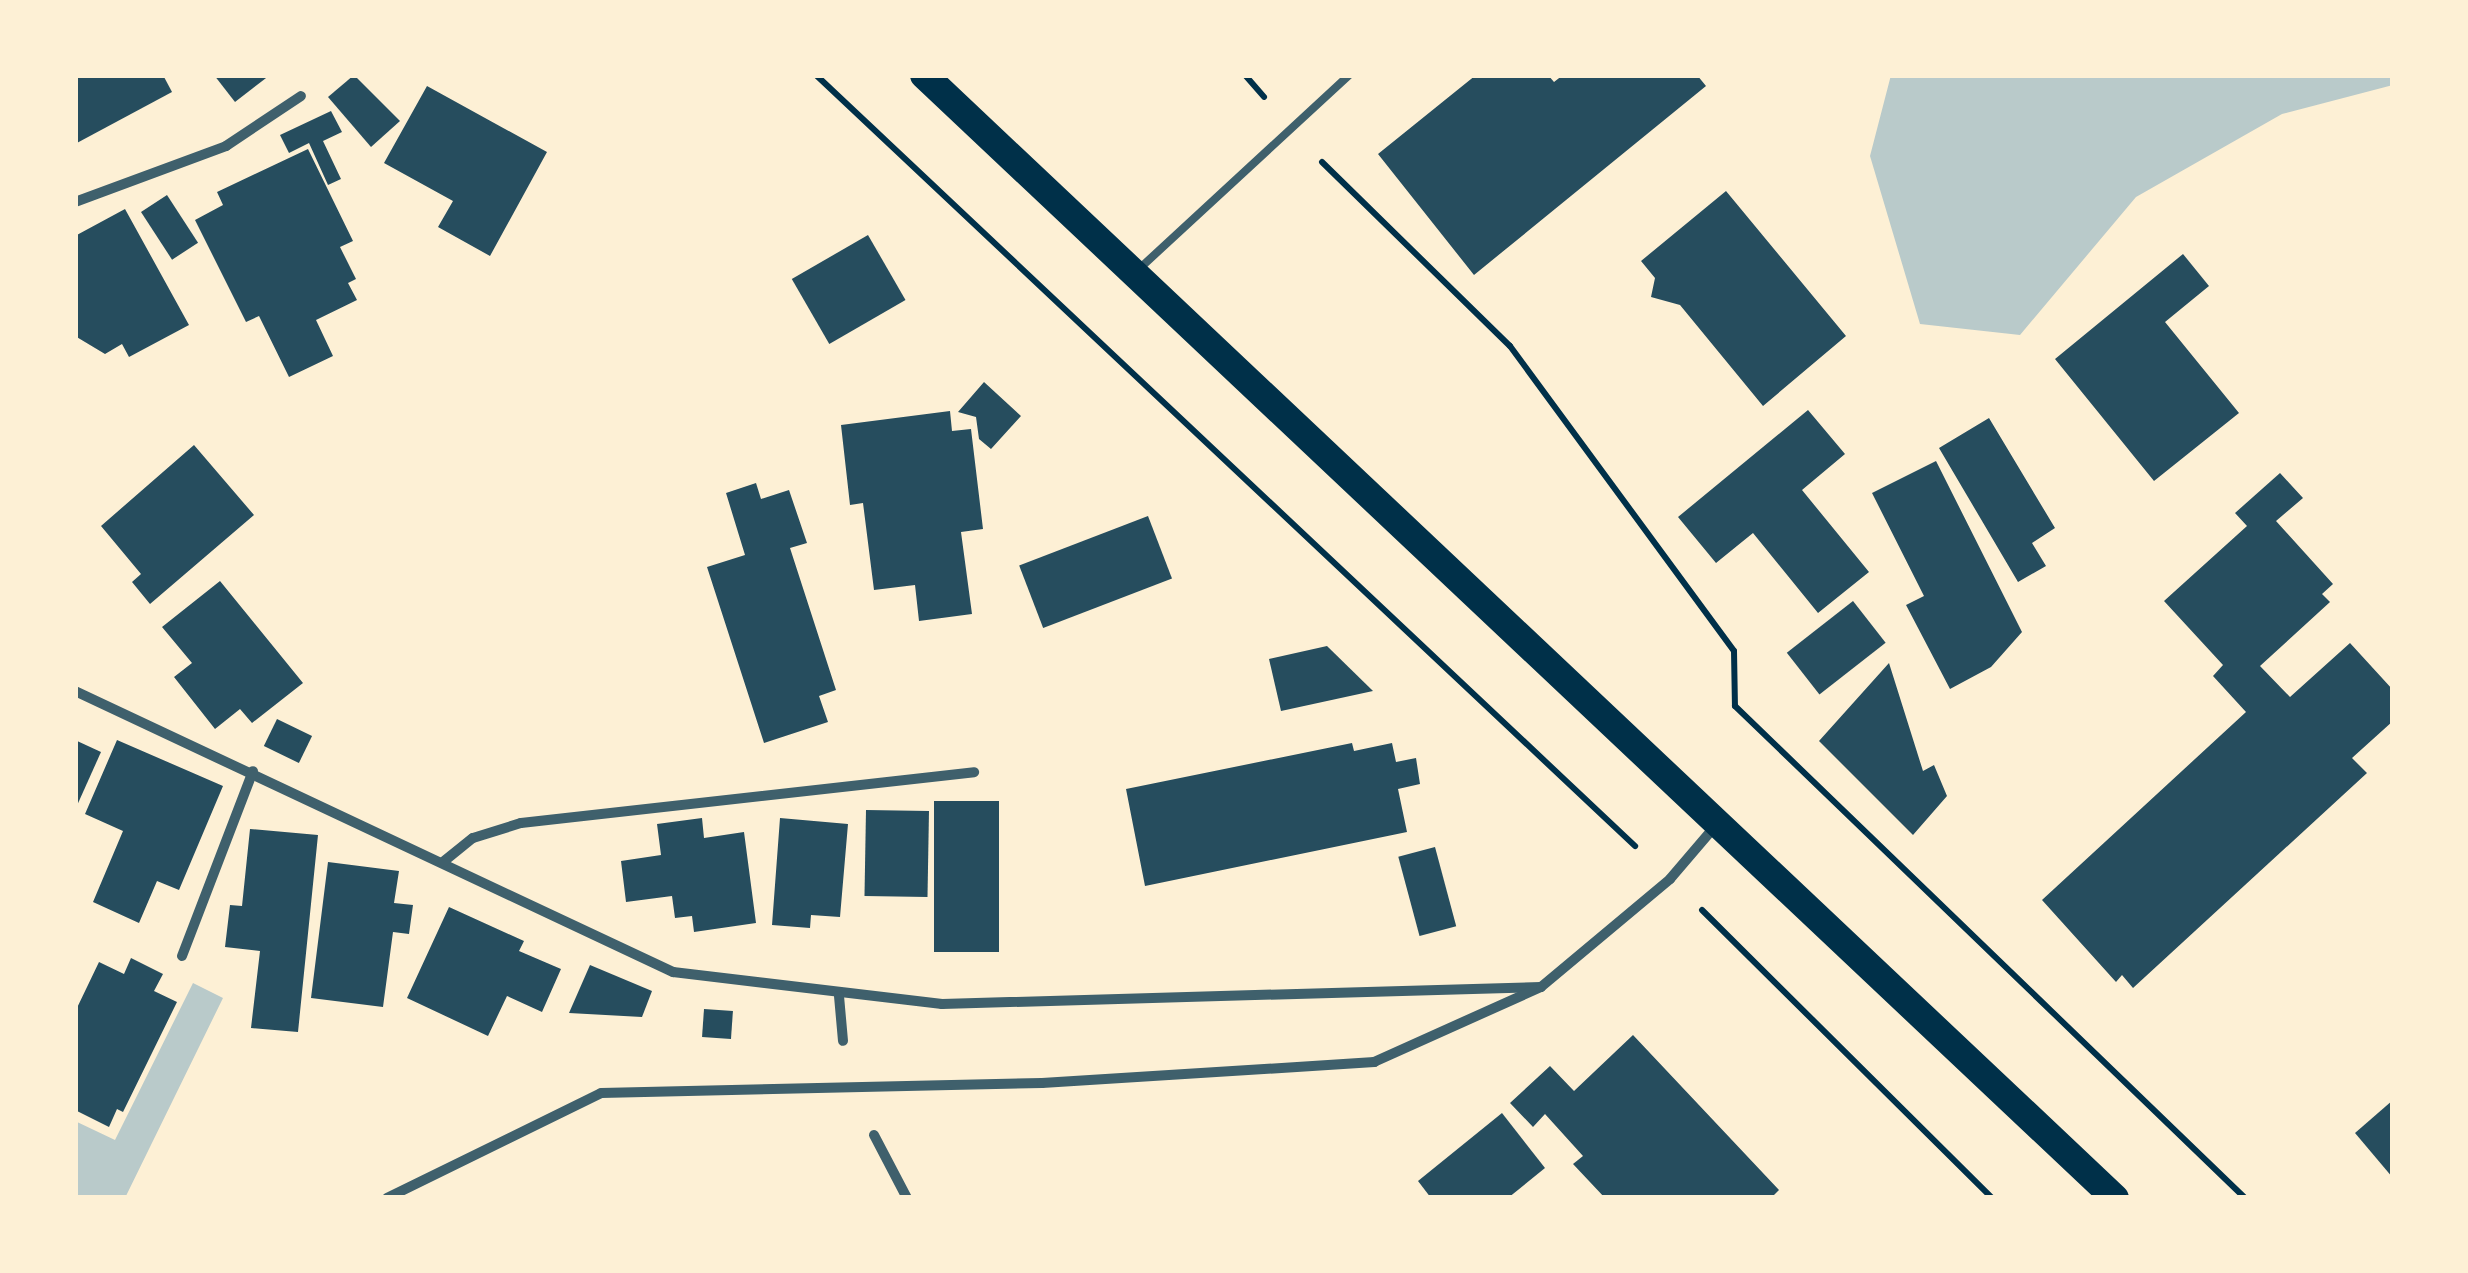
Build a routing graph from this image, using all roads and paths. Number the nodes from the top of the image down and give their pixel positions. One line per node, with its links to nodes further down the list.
1 (816, 75): 14 (path)
2 (924, 75): 8 (highway)
3 (1245, 75): 6 (path)
4 (1348, 75): 6 (lane)
5 (301, 96): 7 (street)
6 (1292, 128): 8 (lane); 24 (path)
7 (75, 202)
8 (1135, 274): 12 (highway)
9 (75, 691): 10 (street)
10 (253, 771): 13 (street); 15 (street)
11 (974, 772): 13 (street)
12 (1721, 820): 14 (street); 23 (highway)
13 (443, 862): 17 (street)
14 (1670, 879): 16 (street); 22 (path)
15 (182, 956)
16 (1541, 987): 17 (street); 20 (street)
17 (840, 996): 18 (street)
18 (843, 1041)
19 (874, 1135): 21 (street)
20 (387, 1198)
21 (907, 1198)
22 (1992, 1198)
23 (2116, 1198)
24 (2245, 1198)

